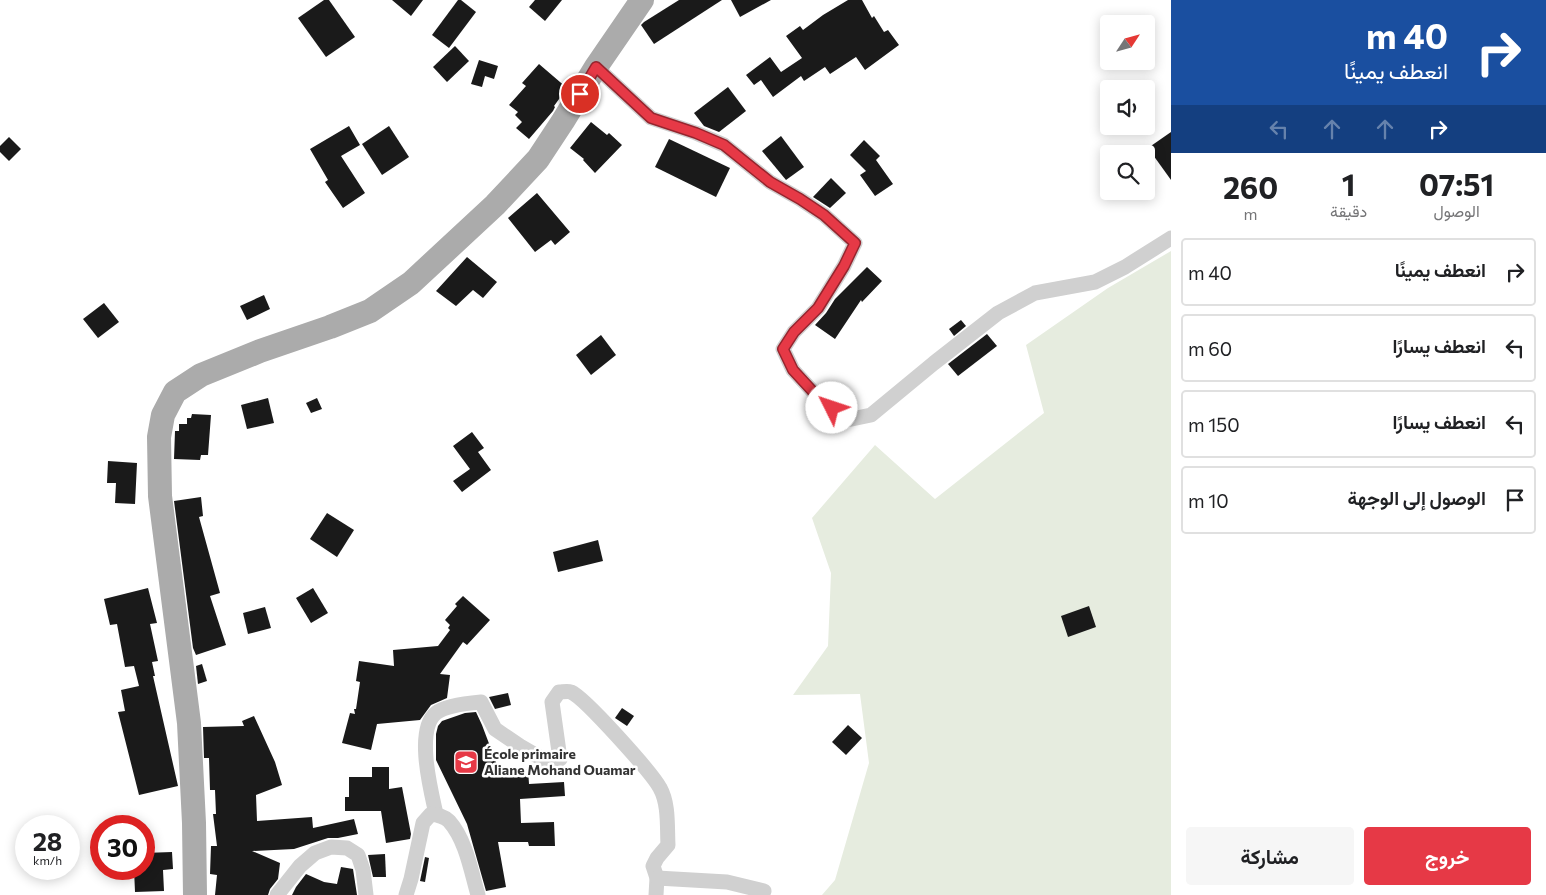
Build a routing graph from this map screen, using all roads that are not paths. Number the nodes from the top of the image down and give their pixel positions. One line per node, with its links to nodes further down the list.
1 (642, 0): 2 (main road)
2 (596, 67): 3 (street); 7 (main road)
3 (1171, 238)
4 (436, 814): 5 (street); 10 (street); 11 (street)
5 (657, 878): 6 (street); 12 (street)
6 (764, 892)
7 (195, 895)
8 (277, 895): 9 (street)
9 (366, 895)
10 (406, 895)
11 (478, 895)
12 (656, 895)

